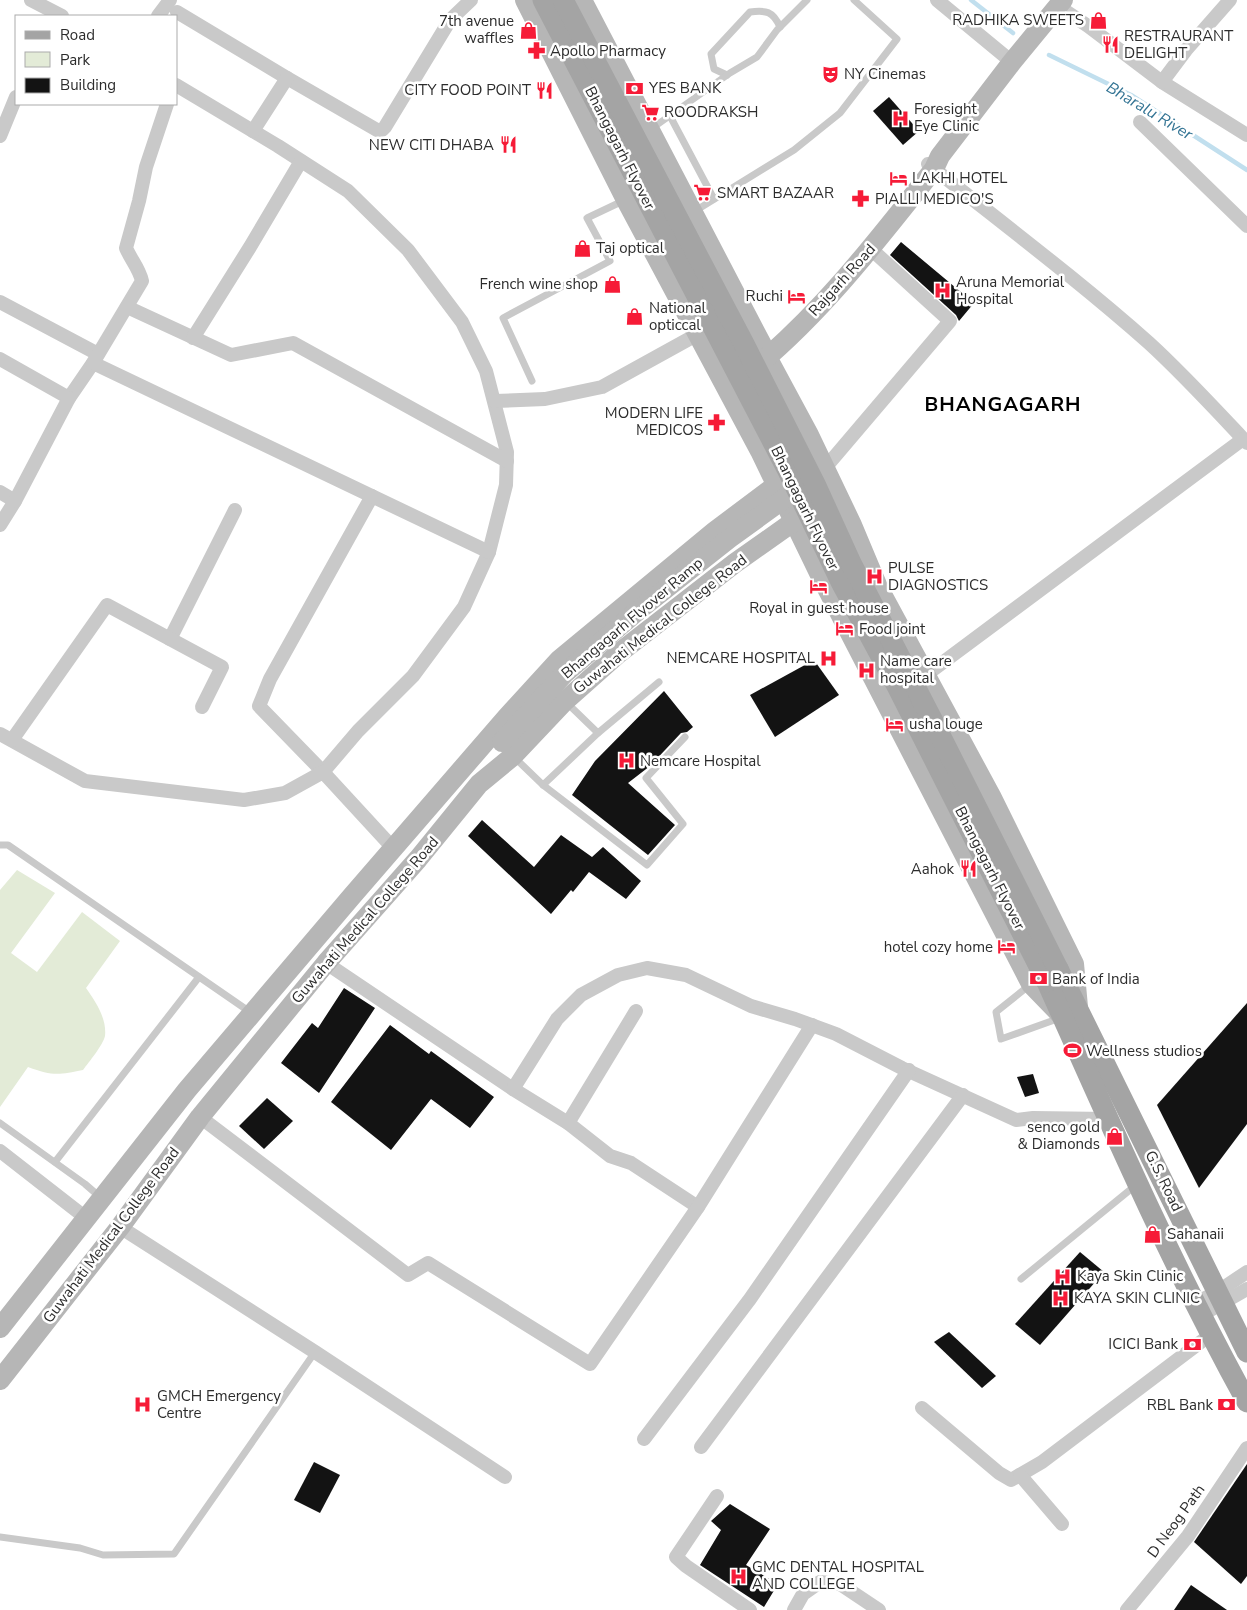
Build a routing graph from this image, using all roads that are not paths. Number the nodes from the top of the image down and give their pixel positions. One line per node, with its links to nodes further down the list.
1 (31, 0): 13 (street)
2 (471, 0): 18 (street)
3 (524, 0): 31 (main road)
4 (543, 0): 49 (main road, Bhangagarh Flyover, bridge)
5 (563, 0): 77 (main road, Bhangagarh Flyover, bridge)
6 (582, 0): 23 (main road)
7 (807, 0): 15 (lane)
8 (854, 0): 30 (lane)
9 (937, 0): 16 (street)
10 (1230, 0): 19 (street)
11 (1060, 3): 16 (main road, Rajgarh Road); 19 (street)
12 (174, 6): 14 (street); 18 (street)
13 (57, 15)
14 (160, 15)
15 (780, 27): 17 (lane); 17 (lane)
16 (1012, 62): 29 (main road, Rajgarh Road)
17 (727, 74): 23 (lane)
18 (287, 78): 25 (street)
19 (1162, 82): 26 (street)
20 (178, 85): 25 (street)
21 (15, 99): 27 (street)
22 (167, 105): 36 (street)
23 (661, 122): 30 (lane); 32 (main road)
24 (1140, 122): 33 (street)
25 (253, 131): 28 (street)
26 (1247, 135)
27 (0, 136)
28 (301, 161): 38 (street); 45 (street)
29 (934, 163): 34 (main road, Rajgarh Road); 39 (main road, Rajgarh Road); 46 (street)
30 (714, 199): 32 (lane)
31 (626, 200): 37 (main road); 42 (lane)
32 (698, 209): 39 (main road)
33 (1247, 226)
34 (871, 249): 39 (main road, Rajgarh Road); 48 (street)
35 (0, 302): 41 (street)
36 (127, 307): 38 (street); 41 (street)
37 (698, 334): 43 (main road); 45 (street)
38 (193, 338): 47 (street)
39 (764, 351): 43 (main road, Rajgarh Road); 48 (main road)
40 (0, 359): 44 (street)
41 (96, 359): 44 (street); 51 (street)
42 (532, 381)
43 (724, 383): 49 (main road)
44 (69, 398): 52 (street)
45 (495, 401): 47 (street)
46 (1245, 441): 60 (street)
47 (507, 461): 57 (street)
48 (825, 468): 56 (main road)
49 (786, 488): 54 (main road); 67 (main road, Bhangagarh Flyover Ramp, bridge); 69 (main road, Guwahati Medical College Road); 77 (main road, Bhangagarh Flyover, bridge)
50 (0, 492): 52 (street)
51 (372, 496): 57 (street); 70 (street)
52 (15, 500): 55 (street)
53 (235, 510): 59 (street)
54 (793, 522): 58 (main road); 62 (main road, Guwahati Medical College Road)
55 (0, 525)
56 (855, 532): 58 (main road); 60 (main road)
57 (489, 552): 70 (street)
58 (812, 556): 77 (main road)
59 (170, 639): 63 (street); 65 (street)
60 (926, 675): 80 (main road)
61 (660, 682): 64 (lane)
62 (565, 701): 64 (lane); 67 (main road, Guwahati Medical College Road)
63 (202, 707)
64 (598, 733): 72 (lane)
65 (6, 737): 70 (street)
66 (685, 738): 72 (lane)
67 (507, 749): 68 (main road, Bhangagarh Flyover Ramp); 71 (main road, Guwahati Medical College Road); 72 (lane)
68 (483, 762): 69 (main road); 71 (main road)
69 (462, 768): 74 (main road, Guwahati Medical College Road)
70 (323, 772): 74 (street)
71 (479, 784): 75 (main road, Guwahati Medical College Road)
72 (543, 785)
73 (0, 844): 76 (lane)
74 (393, 848): 79 (main road, Guwahati Medical College Road)
75 (326, 963): 83 (street); 85 (main road, Guwahati Medical College Road)
76 (199, 977): 79 (lane); 90 (lane)
77 (1045, 978): 80 (main road, Bhangagarh Flyover); 80 (lane)
78 (636, 1011): 88 (street)
79 (252, 1014): 92 (main road, Guwahati Medical College Road)
80 (1071, 1014): 86 (main road); 99 (main road, G.S. Road)
81 (812, 1025): 82 (street); 83 (street); 93 (street)
82 (909, 1070): 84 (street); 108 (street)
83 (513, 1089): 88 (street)
84 (963, 1095): 86 (street); 109 (street)
85 (200, 1117): 93 (street); 95 (main road, Guwahati Medical College Road)
86 (1108, 1119): 91 (main road)
87 (0, 1123): 90 (lane)
88 (568, 1123): 93 (street)
89 (0, 1151): 94 (street)
90 (55, 1162): 92 (lane)
91 (1138, 1184): 97 (lane); 100 (main road)
92 (102, 1199): 94 (main road, Guwahati Medical College Road)
93 (698, 1207)
94 (86, 1218): 101 (main road, Guwahati Medical College Road)
95 (120, 1227): 103 (street); 105 (main road, Guwahati Medical College Road)
96 (1247, 1272): 99 (street)
97 (1021, 1278)
98 (1247, 1290): 99 (street)
99 (1220, 1298): 100 (street); 104 (main road, G.S. Road)
100 (1197, 1310): 102 (main road)
101 (0, 1328)
102 (1210, 1335): 106 (main road); 111 (street)
103 (315, 1352): 112 (street); 115 (lane)
104 (1247, 1352)
105 (0, 1380)
106 (1247, 1402)
107 (922, 1408): 111 (street)
108 (644, 1439)
109 (701, 1447)
110 (1247, 1448): 119 (street, D Neog Path)
111 (1020, 1474): 114 (street)
112 (505, 1478)
113 (717, 1496): 116 (street)
114 (1062, 1524)
115 (0, 1536)
116 (750, 1610)
117 (794, 1610): 118 (street)
118 (879, 1610)
119 (1128, 1610)

